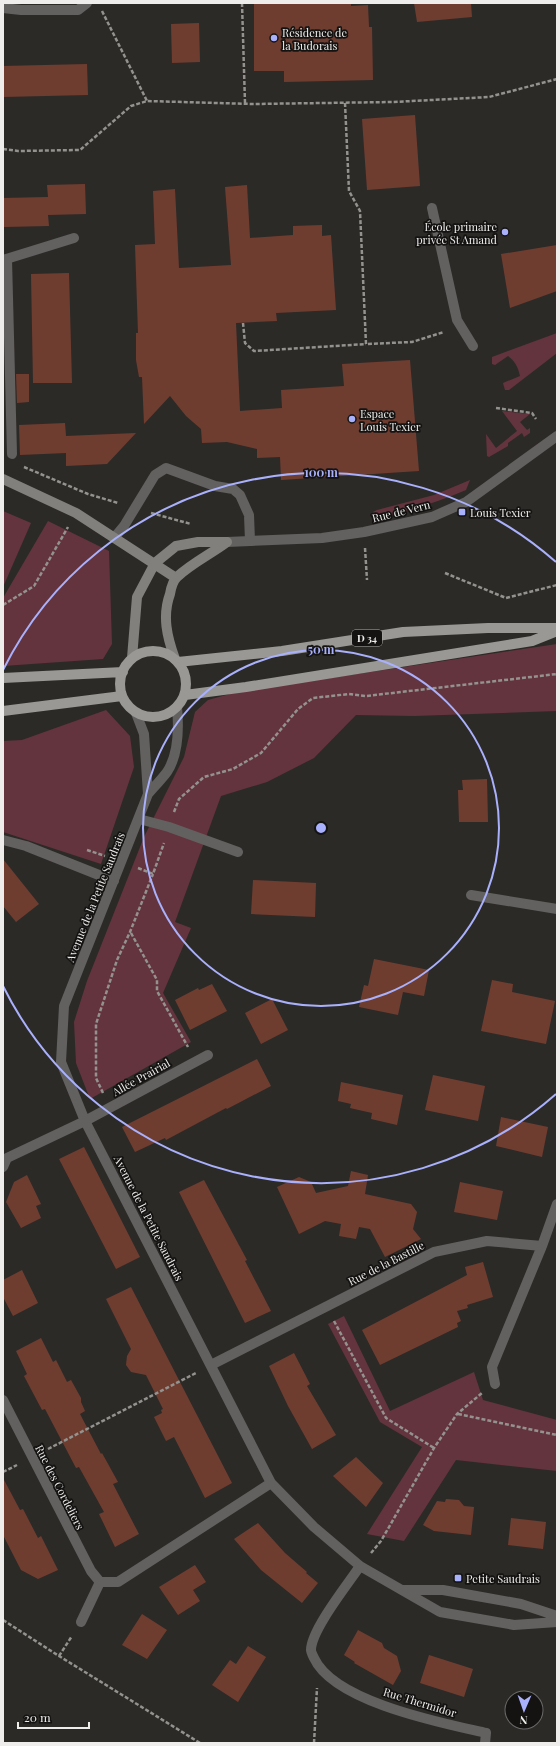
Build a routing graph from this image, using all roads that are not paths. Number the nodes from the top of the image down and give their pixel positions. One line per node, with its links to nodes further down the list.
1 (87, 3): 2 (street)
2 (3, 8)
3 (432, 208): 6 (street)
4 (74, 238): 5 (street)
5 (5, 260): 8 (street)
6 (473, 346)
7 (557, 436): 11 (street, Rue de Vern)
8 (12, 454)
9 (3, 479): 10 (street)
10 (114, 538): 11 (street); 13 (street)
11 (250, 541): 12 (street, Rue de Vern)
12 (227, 542): 13 (street, Rue de Vern); 14 (street)
13 (155, 563): 14 (street); 16 (street, Rue de Vern)
14 (176, 578): 17 (street)
15 (557, 630): 17 (main road, D 34); 20 (main road, D 34)
16 (132, 658): 17 (main road); 18 (main road)
17 (176, 661): 20 (main road)
18 (123, 672): 19 (main road); 21 (main road)
19 (3, 678)
20 (185, 695): 22 (main road)
21 (122, 696): 23 (main road); 24 (main road)
22 (177, 707): 24 (main road); 25 (street, Avenue de la Petite Saudrais)
23 (3, 711)
24 (136, 713): 25 (street, Avenue de la Petite Saudrais)
25 (148, 794): 26 (street, Avenue de la Petite Saudrais)
26 (139, 819): 28 (street); 29 (street, Avenue de la Petite Saudrais)
27 (3, 840): 29 (street)
28 (238, 852)
29 (114, 881): 33 (street, Avenue de la Petite Saudrais)
30 (471, 895): 31 (street)
31 (557, 909)
32 (208, 1055): 33 (street, Allée Prairial)
33 (85, 1121): 34 (street, Allée Prairial); 37 (street, Avenue de la Petite Saudrais)
34 (3, 1167)
35 (557, 1204): 36 (street)
36 (542, 1246): 37 (street, Rue de la Bastille); 38 (street)
37 (211, 1365): 40 (street, Avenue de la Petite Saudrais)
38 (495, 1384)
39 (3, 1400): 42 (street, Rue des Cordeliers)
40 (271, 1482): 41 (street, Avenue de la Petite Saudrais); 42 (street)
41 (360, 1566): 43 (street, Avenue de la Petite Saudrais); 47 (street, Rue Thermidor)
42 (100, 1582): 45 (street)
43 (403, 1590): 44 (street, Avenue de la Petite Saudrais); 46 (street, Avenue de la Petite Saudrais)
44 (557, 1616)
45 (80, 1622)
46 (557, 1622)
47 (485, 1743)

